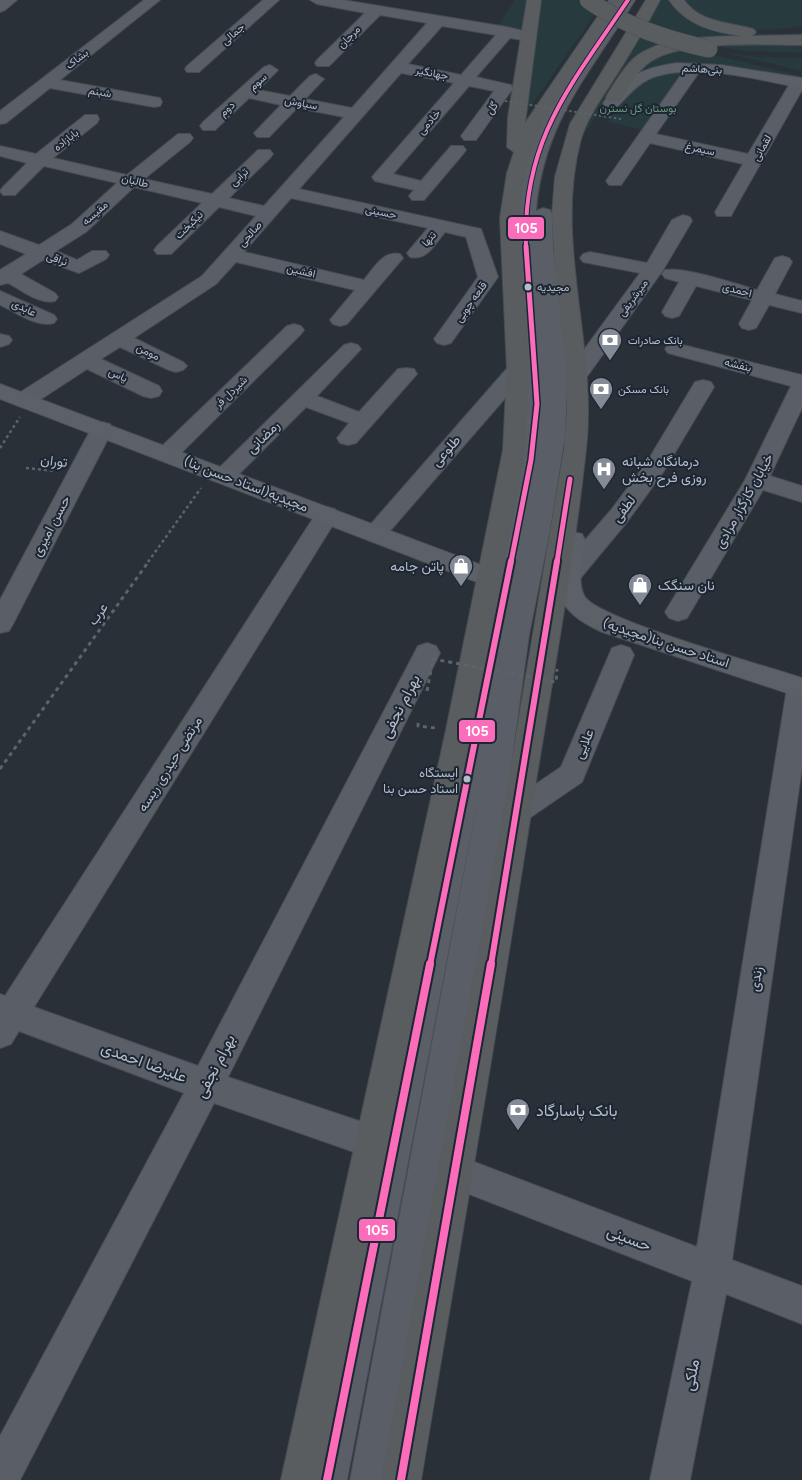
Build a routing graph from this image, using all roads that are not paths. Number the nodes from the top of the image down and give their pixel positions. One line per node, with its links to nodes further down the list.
1 (10, 0): 12 (street)
2 (153, 0): 29 (street, بشاک)
3 (272, 0): 24 (street, جمالی)
4 (317, 0): 13 (street)
5 (534, 0): 17 (highway)
6 (588, 0): 19 (highway, bridge)
7 (616, 0): 49 (highway)
8 (628, 0): 124 (street)
9 (642, 0): 125 (street)
10 (653, 0): 52 (highway)
11 (676, 0): 15 (highway)
12 (0, 7)
13 (376, 11): 14 (street); 21 (street, مرجان)
14 (437, 22): 16 (street); 22 (street, صالحی)
15 (802, 29)
16 (507, 32): 17 (street); 27 (street, خادمی)
17 (527, 36): 49 (highway)
18 (802, 40): 33 (highway)
19 (709, 49): 20 (highway); 28 (main road)
20 (788, 56)
21 (323, 63)
22 (397, 66): 27 (street, جهانگیر); 34 (street, صالحی)
23 (694, 68): 28 (main road, بنی‌هاشم); 33 (main road, بنی‌هاشم); 42 (street)
24 (193, 69)
25 (270, 70): 30 (street, سوم)
26 (316, 79): 32 (street)
27 (466, 80): 41 (street, گل); 44 (street, خادمی)
28 (801, 80): 48 (street, لقمانی)
29 (47, 83): 31 (street, شبنم); 35 (street, بشاک)
30 (246, 93): 32 (street, سیاوش); 38 (street, دوم)
31 (153, 102)
32 (295, 102): 34 (street, سیاوش); 39 (street)
33 (611, 103): 37 (highway)
34 (356, 114): 54 (street, صالحی)
35 (0, 119)
36 (91, 119): 47 (street, بابازاده)
37 (602, 119)
38 (209, 126)
39 (263, 133)
40 (592, 135): 52 (highway)
41 (470, 136)
42 (646, 137): 48 (street, سیمرغ); 51 (street)
43 (184, 138): 50 (street, مقیسه)
44 (457, 150)
45 (0, 151): 47 (street, طالبان)
46 (264, 154): 55 (street, ترابی)
47 (40, 160): 50 (street, طالبان); 53 (street, بابازاده)
48 (754, 161): 57 (street, لقمانی)
49 (516, 173): 89 (highway)
50 (132, 180): 55 (street, طالبان); 65 (street, مقیسه)
51 (615, 181)
52 (563, 182): 90 (highway)
53 (9, 191)
54 (287, 192): 58 (street, صالحی); 60 (street, حسینی)
55 (214, 200): 58 (street, طالبان); 63 (street, نیکبخت)
56 (439, 204): 60 (street, تنها)
57 (724, 212)
58 (269, 213): 67 (street, صالحی)
59 (683, 221): 71 (street)
60 (433, 224): 62 (street, حسینی); 64 (street, تنها)
61 (3, 229): 65 (street)
62 (474, 233): 84 (street, قلعه چوبی)
63 (164, 250)
64 (417, 253)
65 (41, 254): 66 (street, نراقی); 72 (street, مقیسه)
66 (99, 255)
67 (232, 255): 73 (street, افشین); 83 (street, صالحی)
68 (393, 258): 73 (street)
69 (590, 258): 71 (street, احمدی)
70 (782, 262): 75 (street)
71 (672, 274): 75 (street, احمدی); 78 (street); 90 (street, میرشریفی)
72 (4, 277): 74 (street)
73 (369, 286): 80 (street)
74 (48, 297)
75 (764, 297): 77 (street, احمدی); 81 (street)
76 (0, 298): 79 (street, عابدی)
77 (802, 307)
78 (672, 312)
79 (47, 319)
80 (340, 320)
81 (749, 324)
82 (294, 330): 102 (street, شیردل فر)
83 (119, 338): 87 (street, صالحی); 88 (street, مومن)
84 (444, 339)
85 (351, 349): 96 (street, رمضانی)
86 (675, 349): 92 (street, بنفشه)
87 (86, 360): 94 (street, یاس); 97 (street, صالحی)
88 (176, 366)
89 (518, 370): 107 (street, طلوعی); 109 (highway)
90 (578, 373): 101 (highway)
91 (406, 374): 98 (street)
92 (802, 383): 104 (street, خیابان کارگزار مرادی)
93 (703, 387): 108 (street, لطفی)
94 (151, 390)
95 (0, 391): 97 (main road, مجیدیه(استاد حسن بنا))
96 (302, 398): 98 (street); 103 (street, رمضانی)
97 (27, 401): 99 (main road, مجیدیه(استاد حسن بنا))
98 (363, 421): 100 (street)
99 (102, 429): 102 (main road, مجیدیه(استاد حسن بنا)); 111 (street, حسن امیری)
100 (348, 438)
101 (576, 442): 108 (main road, استاد حسن بنا(مجیدیه)); 115 (highway)
102 (167, 454): 103 (main road, مجیدیه(استاد حسن بنا))
103 (218, 474): 106 (main road, مجیدیه(استاد حسن بنا))
104 (757, 480): 105 (street); 110 (street, خیابان کارگزار مرادی)
105 (802, 494)
106 (327, 515): 107 (main road, مجیدیه(استاد حسن بنا)); 116 (street, مرتضی حیدری ریسه)
107 (375, 533): 109 (main road, مجیدیه(استاد حسن بنا))
108 (569, 575): 114 (main road, استاد حسن بنا(مجیدیه))
109 (491, 578): 118 (highway)
110 (678, 612)
111 (0, 624)
112 (427, 653): 117 (street, بهرام نجفی)
113 (622, 655): 115 (street, علایی)
114 (801, 688): 120 (street, زندی)
115 (518, 811): 119 (highway)
116 (4, 1019): 117 (street, علیرضا احمدی)
117 (206, 1084): 118 (street, علیرضا احمدی); 122 (street, بهرام نجفی)
118 (374, 1142): 123 (highway)
119 (456, 1172): 120 (street, حسینی); 126 (highway)
120 (712, 1270): 121 (street, حسینی); 127 (street, ملکی)
121 (802, 1304)
122 (0, 1477)
123 (301, 1480)
124 (326, 1480)
125 (370, 1480)
126 (401, 1480)
127 (670, 1480)

